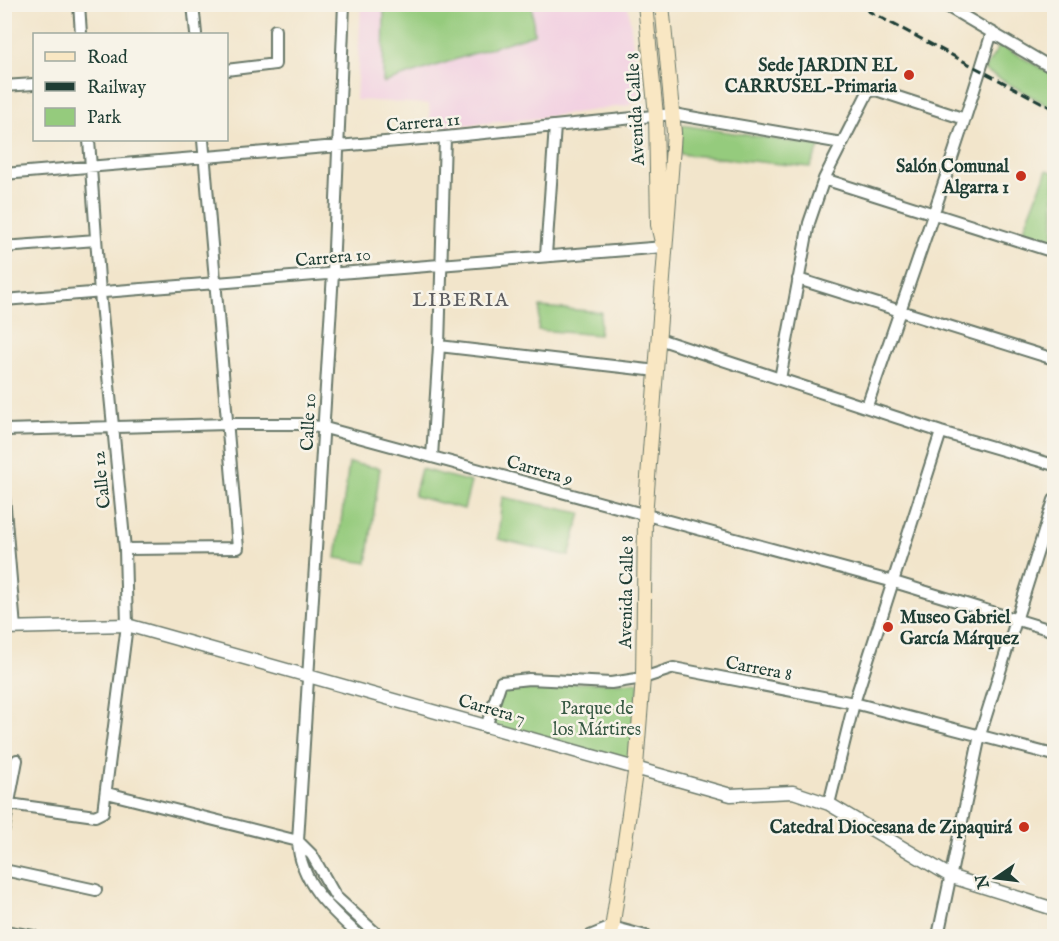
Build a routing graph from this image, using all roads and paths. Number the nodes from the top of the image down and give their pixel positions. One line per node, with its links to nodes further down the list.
1 (79, 4): 9 (street)
2 (193, 4): 10 (street)
3 (344, 4): 23 (street, Calle 10)
4 (645, 4): 16 (main road, Avenida Calle 8)
5 (662, 4): 15 (main road, Avenida Calle 8)
6 (947, 5): 8 (street)
7 (275, 30): 12 (street)
8 (992, 32): 11 (street); 17 (street)
9 (81, 33)
10 (196, 33)
11 (1054, 69)
12 (228, 70)
13 (33, 84): 14 (street)
14 (4, 86)
15 (673, 114): 16 (street, Carrera 11); 22 (street, Carrera 11); 30 (main road, Avenida Calle 8)
16 (656, 115): 18 (street, Carrera 11); 30 (main road, Avenida Calle 8)
17 (965, 119): 22 (street); 28 (street)
18 (555, 126): 19 (street, Carrera 11); 33 (street)
19 (445, 137): 23 (street, Carrera 11); 34 (street)
20 (89, 141): 25 (street, Calle 12)
21 (203, 141): 24 (street)
22 (842, 143): 27 (street)
23 (339, 146): 24 (street, Carrera 11); 35 (street, Calle 10)
24 (205, 157): 25 (street, Carrera 11); 37 (street)
25 (91, 167): 26 (street, Carrera 11); 29 (street, Calle 12)
26 (4, 174)
27 (824, 179): 28 (street); 36 (street)
28 (934, 215): 32 (street); 40 (street)
29 (96, 240): 31 (street); 38 (street, Calle 12)
30 (664, 247): 33 (street, Carrera 10); 41 (main road, Avenida Calle 8)
31 (4, 248)
32 (1054, 252)
33 (546, 255): 34 (street, Carrera 10)
34 (441, 264): 35 (street, Carrera 10); 42 (street)
35 (333, 273): 37 (street, Carrera 10); 49 (street, Calle 10)
36 (798, 279): 40 (street); 45 (street)
37 (216, 284): 38 (street, Carrera 10); 47 (street)
38 (100, 293): 39 (street, Carrera 10); 48 (street, Calle 12)
39 (4, 300)
40 (900, 309): 43 (street); 46 (street)
41 (659, 339): 44 (main road, Avenida Calle 8); 45 (street)
42 (439, 346): 44 (street); 52 (street)
43 (1054, 359)
44 (657, 371): 56 (main road, Avenida Calle 8)
45 (780, 379): 46 (street)
46 (867, 406): 51 (street)
47 (228, 424): 48 (street, Carrera 9); 49 (street, Carrera 9); 57 (street)
48 (112, 428): 50 (street, Carrera 9); 57 (street, Calle 12)
49 (325, 428): 52 (street, Carrera 9); 63 (street, Calle 10)
50 (4, 430)
51 (941, 432): 53 (street); 58 (street)
52 (432, 457): 56 (street, Carrera 9)
53 (1054, 465)
54 (4, 496): 61 (street)
55 (1054, 501): 59 (street)
56 (645, 517): 58 (street, Carrera 9); 64 (main road, Avenida Calle 8)
57 (125, 549): 60 (street, Calle 12)
58 (894, 582): 59 (street, Carrera 9); 65 (street)
59 (1016, 620): 62 (street, Carrera 9); 67 (street)
60 (127, 625): 61 (street, Carrera 7); 63 (street, Carrera 7); 72 (street, Calle 12)
61 (10, 628)
62 (1054, 631)
63 (309, 676): 66 (street, Carrera 7); 76 (street, Calle 10)
64 (643, 678): 65 (street, Carrera 8); 66 (street, Carrera 8); 70 (main road, Avenida Calle 8)
65 (854, 703): 67 (street, Carrera 8); 74 (street)
66 (486, 727): 70 (street, Carrera 7)
67 (980, 735): 68 (street, Carrera 8); 78 (street)
68 (1054, 756)
69 (17, 759): 71 (street)
70 (636, 766): 74 (street, Carrera 7); 82 (main road, Avenida Calle 8)
71 (9, 773): 73 (street)
72 (106, 793): 73 (street, Calle 12); 76 (street)
73 (9, 804): 75 (street)
74 (829, 804): 78 (street, Carrera 7)
75 (4, 830)
76 (298, 841): 84 (street, Calle 10); 85 (street)
77 (4, 870): 79 (street)
78 (952, 877): 80 (street, Carrera 7); 88 (street)
79 (96, 890)
80 (1054, 909)
81 (4, 931): 83 (street)
82 (612, 932): 86 (street); 87 (street)
83 (33, 936)
84 (360, 936)
85 (379, 936)
86 (590, 936)
87 (646, 936)
88 (938, 936)

